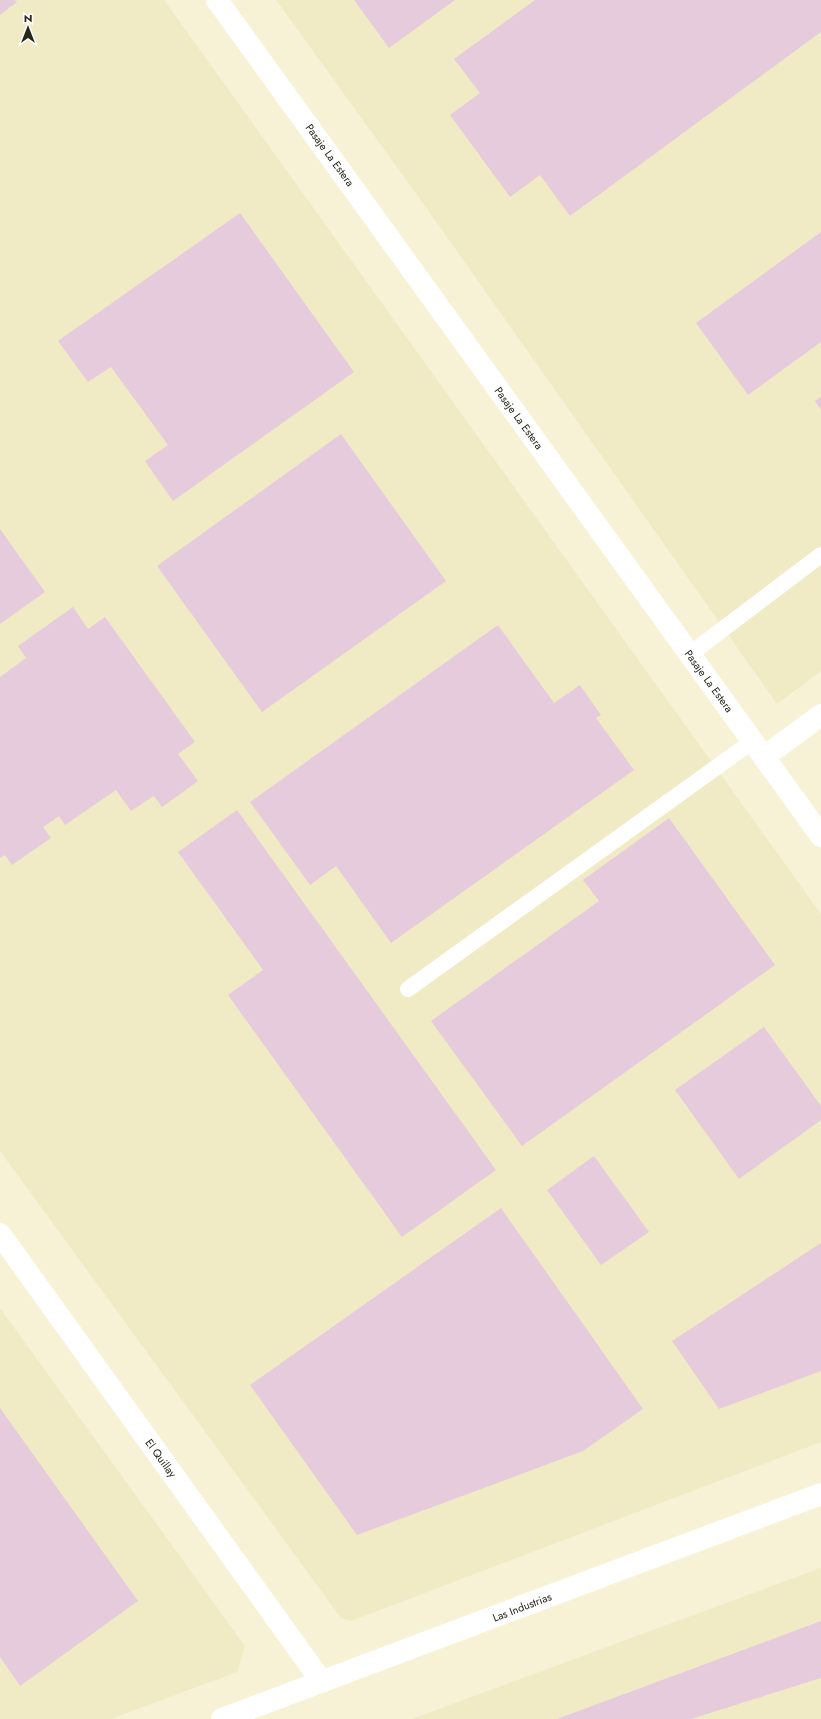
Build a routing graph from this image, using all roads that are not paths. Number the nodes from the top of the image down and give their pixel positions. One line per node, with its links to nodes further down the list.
1 (217, 0): 3 (street, Pasaje La Estera)
2 (821, 555): 3 (lane)
3 (690, 654): 5 (street, Pasaje La Estera)
4 (821, 715): 5 (street)
5 (758, 749): 6 (street, Pasaje La Estera); 7 (lane)
6 (821, 836)
7 (408, 989)
8 (0, 1234): 10 (street, El Quillay)
9 (821, 1494): 10 (street, Las Industrias)
10 (322, 1682): 11 (street, Las Industrias)
11 (222, 1719)

